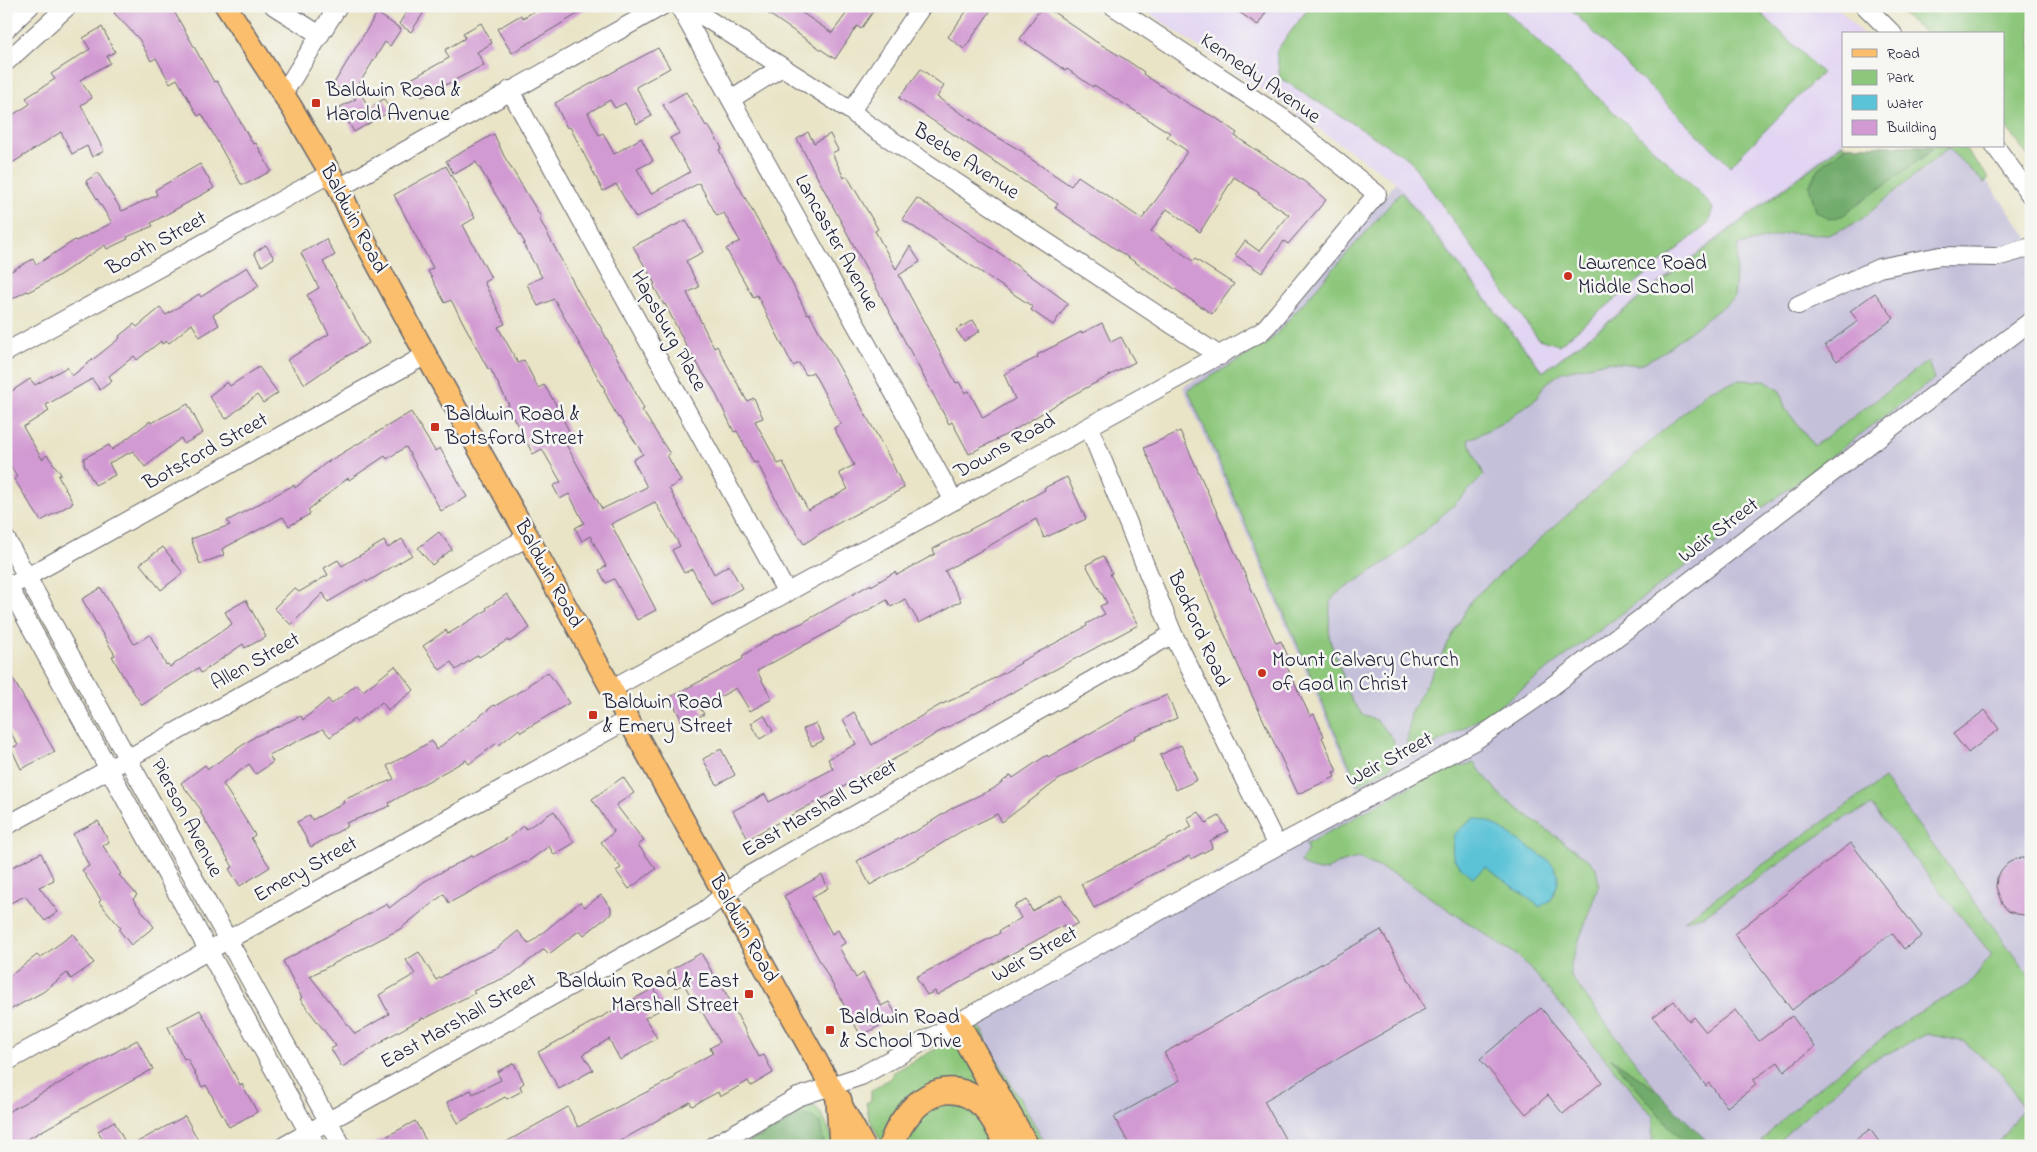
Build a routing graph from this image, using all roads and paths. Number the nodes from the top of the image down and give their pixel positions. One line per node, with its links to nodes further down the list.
1 (30, 6): 12 (street)
2 (68, 6): 15 (street)
3 (226, 6): 18 (main road, Baldwin Road)
4 (274, 6): 14 (street)
5 (338, 6): 14 (street)
6 (662, 6): 17 (street, Booth Street)
7 (679, 6): 19 (street, Lancaster Avenue)
8 (687, 6): 16 (street, Beebe Avenue)
9 (922, 6): 20 (street)
10 (1113, 6): 23 (street, Kennedy Avenue)
11 (1864, 6): 13 (street)
12 (6, 29)
13 (1891, 32)
14 (320, 36): 18 (street)
15 (6, 62)
16 (782, 67): 19 (street); 20 (street, Beebe Avenue)
17 (510, 90): 22 (street, Booth Street); 37 (street, Hapsburg Place)
18 (283, 94): 22 (main road, Baldwin Road)
19 (731, 99): 32 (street, Lancaster Avenue)
20 (851, 111): 30 (street, Beebe Avenue)
21 (1996, 148): 24 (street)
22 (334, 181): 28 (street, Booth Street); 29 (main road, Baldwin Road)
23 (1378, 194): 30 (street, Downs Road)
24 (2031, 196)
25 (2031, 247): 26 (street)
26 (1798, 304)
27 (2031, 321): 44 (street, Weir Street)
28 (6, 352)
29 (426, 356): 33 (main road, Baldwin Road); 35 (street, Botsford Street)
30 (1220, 356): 31 (street, Downs Road)
31 (1089, 427): 32 (street, Downs Road); 38 (street, Bedford Road)
32 (954, 501): 37 (street, Downs Road)
33 (528, 536): 39 (main road, Baldwin Road); 41 (street, Allen Street)
34 (6, 539): 35 (street, Pierson Avenue)
35 (27, 577): 36 (street, Botsford Street); 41 (street, Pierson Avenue)
36 (7, 586): 42 (street, Pierson Avenue)
37 (787, 593): 39 (street, Downs Road)
38 (1173, 634): 44 (street, Bedford Road); 45 (street, East Marshall Street)
39 (611, 689): 40 (main road, Baldwin Road)
40 (629, 719): 45 (main road, Baldwin Road); 46 (street, Emery Street)
41 (128, 759): 42 (street, Allen Street); 46 (street, Pierson Avenue)
42 (109, 770): 43 (street, Allen Street); 47 (street, Pierson Avenue)
43 (6, 826)
44 (1276, 846): 48 (street, Weir Street)
45 (724, 894): 50 (main road, Baldwin Road); 51 (street, East Marshall Street)
46 (226, 939): 47 (street, Emery Street); 51 (street, Pierson Avenue)
47 (209, 950): 49 (street, Emery Street); 52 (street, Pierson Avenue)
48 (958, 1023): 50 (street, Weir Street); 60 (highway)
49 (6, 1062)
50 (834, 1093): 55 (street, Weir Street); 56 (highway); 57 (main road, Baldwin Road)
51 (328, 1121): 52 (street, East Marshall Street); 54 (street, Pierson Avenue)
52 (312, 1139): 53 (street, East Marshall Street)
53 (284, 1146)
54 (342, 1146)
55 (713, 1146)
56 (842, 1146)
57 (864, 1146)
58 (891, 1146): 59 (highway)
59 (1008, 1146)
60 (1026, 1146)

